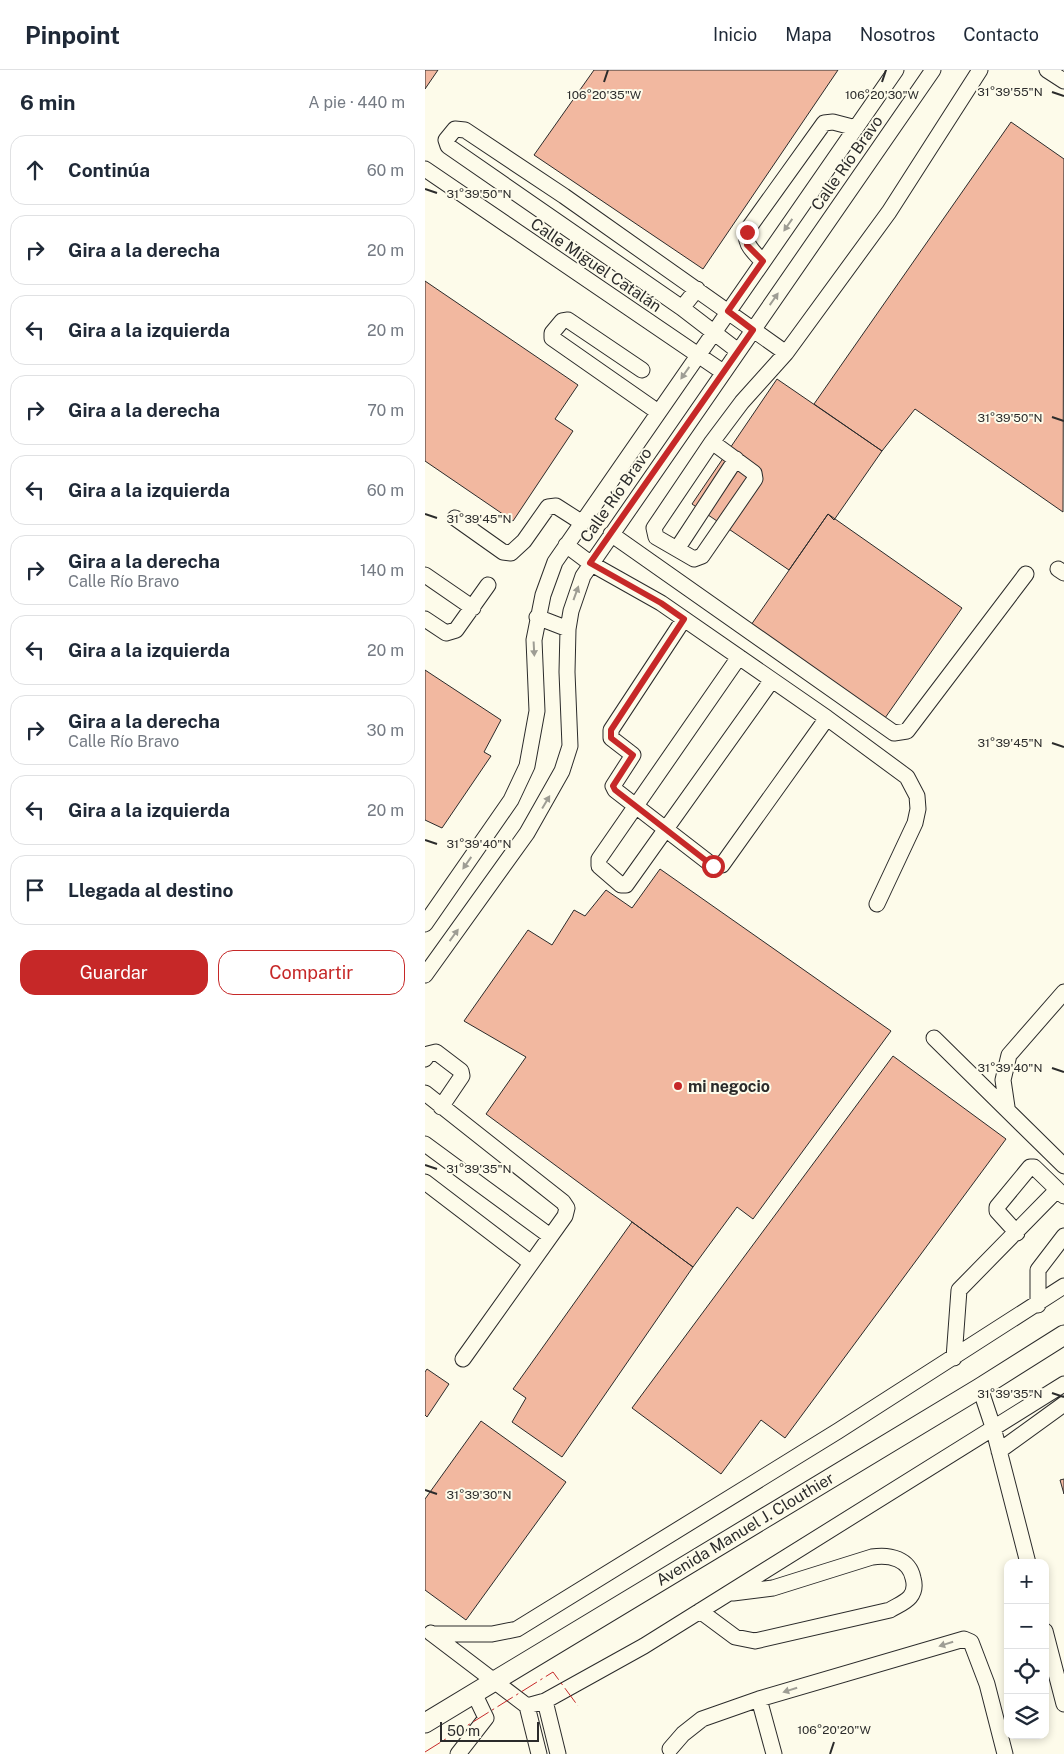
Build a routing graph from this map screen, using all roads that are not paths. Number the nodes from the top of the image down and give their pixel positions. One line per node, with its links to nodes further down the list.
1 (896, 70): 6 (street, Calle Río Bravo)
2 (933, 70): 14 (street, Calle Río Bravo, one-way to 2)
3 (980, 70): 17 (street)
4 (1047, 70): 5 (street)
5 (1064, 81)
6 (856, 128): 10 (street, Calle Río Bravo, one-way to 10); 10 (street)
7 (425, 170): 18 (street, Calle Miguel Catalán)
8 (564, 196): 9 (street); 9 (street); 11 (street)
9 (549, 216): 12 (street)
10 (763, 261): 13 (street, Calle Río Bravo)
11 (697, 288): 12 (street); 13 (street)
12 (682, 308): 15 (street)
13 (728, 311): 14 (street); 15 (street, Calle Río Bravo)
14 (753, 330): 16 (street, Calle Río Bravo); 17 (street)
15 (712, 333): 16 (street); 18 (street, Calle Río Bravo)
16 (737, 351): 20 (street, Calle Río Bravo)
17 (786, 353): 22 (street)
18 (697, 355): 20 (street, Calle Miguel Catalán); 21 (street, Calle Río Bravo, one-way to 21)
19 (642, 370): 21 (street)
20 (723, 372): 26 (street, Calle Río Bravo)
21 (658, 412): 25 (street, Calle Río Bravo)
22 (712, 442): 23 (street); 28 (street)
23 (736, 459): 28 (street); 28 (street)
24 (455, 518): 25 (street)
25 (581, 522): 27 (street, Calle Río Bravo)
26 (611, 534): 29 (street, Calle Río Bravo); 30 (street)
27 (566, 545): 29 (street); 34 (street, Calle Río Bravo)
28 (677, 549)
29 (590, 563): 36 (street); 37 (street, Calle Río Bravo, one-way to 29)
30 (1026, 574)
31 (425, 575): 33 (street)
32 (488, 585): 33 (street)
33 (473, 608): 35 (street)
34 (537, 617): 37 (street); 44 (street, Calle Río Bravo, one-way to 44)
35 (425, 619)
36 (684, 619): 38 (street); 41 (street)
37 (569, 629): 45 (street, Calle Río Bravo, one-way to 37)
38 (739, 657): 39 (street); 41 (street)
39 (772, 680): 40 (street); 42 (street)
40 (827, 718): 42 (street); 43 (street)
41 (635, 806): 42 (street); 42 (street)
42 (666, 830)
43 (877, 904)
44 (425, 924)
45 (425, 975)
46 (1064, 992): 51 (street)
47 (934, 1038): 51 (street)
48 (425, 1059): 50 (street)
49 (425, 1094): 50 (street)
50 (441, 1107): 57 (street)
51 (1007, 1107): 53 (street)
52 (425, 1144): 57 (street)
53 (1064, 1166)
54 (425, 1182): 59 (street)
55 (1061, 1193): 56 (street); 56 (street)
56 (1017, 1233): 63 (street)
57 (550, 1236): 59 (street)
58 (1064, 1236): 61 (street)
59 (531, 1263): 64 (street)
60 (1064, 1286): 61 (street)
61 (1038, 1305): 63 (street)
62 (1064, 1335): 66 (main road, Avenida Manuel J. Clouthier)
63 (954, 1358): 73 (street)
64 (463, 1359)
65 (1064, 1384): 68 (street)
66 (980, 1388): 68 (street); 75 (main road, Avenida Manuel J. Clouthier)
67 (1064, 1404): 69 (street)
68 (993, 1427): 69 (street); 71 (street)
69 (999, 1451): 70 (street)
70 (1027, 1559)
71 (729, 1593): 72 (street); 72 (street)
72 (700, 1612): 78 (street)
73 (429, 1632): 75 (street)
74 (1049, 1646): 79 (street)
75 (494, 1680): 76 (main road, Avenida Manuel J. Clouthier); 80 (street)
76 (475, 1693): 81 (main road, Avenida Manuel J. Clouthier); 83 (street)
77 (759, 1699): 82 (street); 86 (street); 87 (street, one-way to 77)
78 (545, 1701): 80 (street); 85 (street)
79 (1064, 1704)
80 (527, 1706): 84 (street)
81 (425, 1722)
82 (670, 1749)
83 (458, 1754)
84 (539, 1754)
85 (558, 1754)
86 (773, 1754)
87 (1005, 1754)

